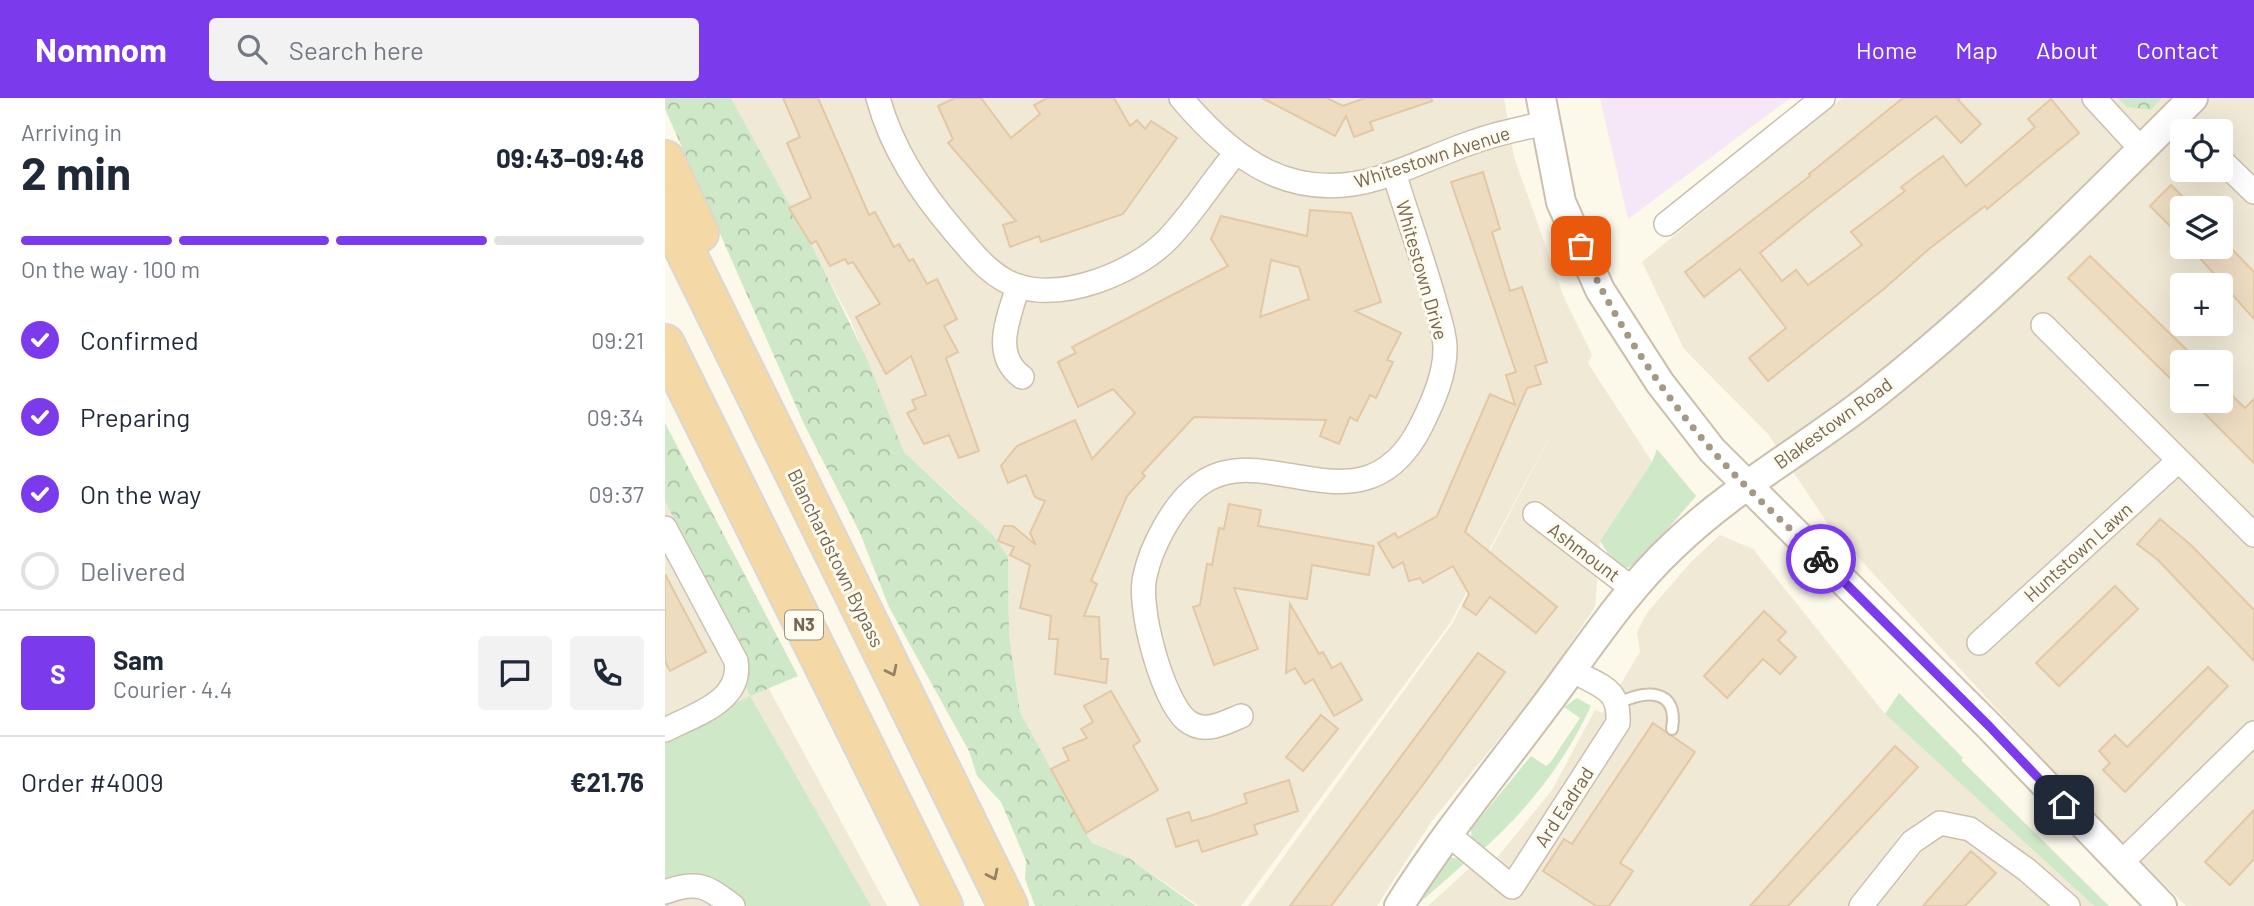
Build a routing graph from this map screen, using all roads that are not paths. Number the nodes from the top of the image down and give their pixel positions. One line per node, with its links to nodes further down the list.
1 (878, 98): 15 (street)
2 (1181, 98): 8 (street, Whitestown Avenue)
3 (1823, 98): 14 (street)
4 (2094, 98): 7 (street)
5 (2193, 98): 7 (street, Blakestown Road)
6 (1543, 111): 11 (street, Whitestown Avenue); 21 (street)
7 (2142, 150): 21 (street, Blakestown Road)
8 (1236, 153): 11 (street, Whitestown Avenue); 15 (street)
9 (665, 160): 25 (highway)
10 (2233, 172): 12 (street)
11 (1394, 173): 30 (street, Whitestown Drive)
12 (2254, 192)
13 (665, 209): 25 (highway, Blanchardstown Bypass)
14 (1666, 224)
15 (1018, 286): 18 (street)
16 (2043, 325): 20 (street)
17 (665, 344): 39 (highway, N3)
18 (1022, 377)
19 (665, 388): 38 (highway)
20 (2178, 461): 24 (street); 27 (street, Huntstown Lawn)
21 (1747, 485): 26 (street, Blakestown Road); 35 (street)
22 (1535, 514): 26 (street, Ashmount)
23 (665, 528): 32 (street)
24 (2254, 535)
25 (829, 544): 40 (highway, Blanchardstown Bypass, one-way to 40)
26 (1634, 590): 28 (street, Blakestown Road)
27 (1979, 643)
28 (1573, 670): 29 (street); 34 (street, Blakestown Road)
29 (1619, 703): 31 (lane); 34 (street, Ard Eadrad)
30 (1241, 716)
31 (1672, 729)
32 (665, 730)
33 (2254, 733): 35 (street)
34 (1448, 834): 41 (street, Blakestown Road)
35 (2120, 864): 44 (street)
36 (665, 892): 37 (street)
37 (733, 906)
38 (925, 906)
39 (943, 906)
40 (1008, 906)
41 (1399, 906)
42 (1861, 906): 43 (street)
43 (2068, 906)
44 (2162, 906)

